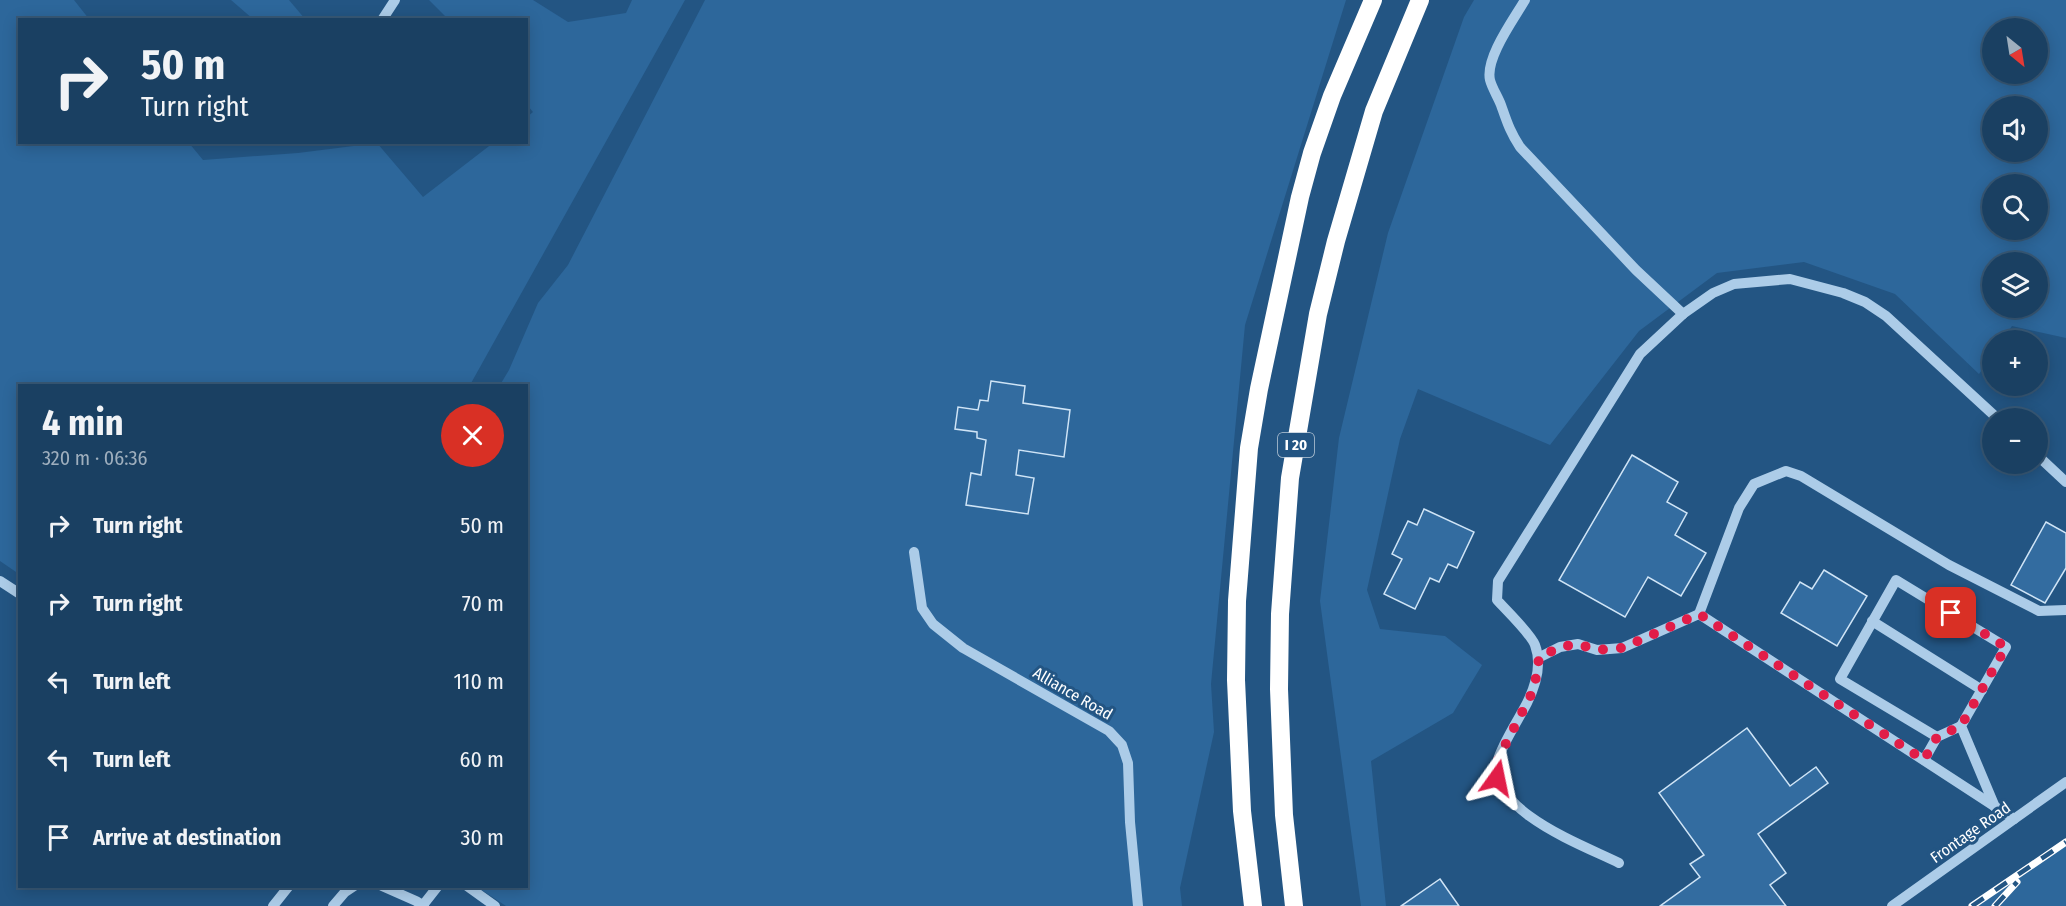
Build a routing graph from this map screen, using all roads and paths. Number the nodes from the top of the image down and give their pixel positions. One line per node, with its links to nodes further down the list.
1 (395, 0): 5 (street)
2 (1373, 0): 35 (highway)
3 (1420, 0): 36 (highway, I 20)
4 (1525, 0): 6 (street)
5 (383, 18)
6 (1683, 314): 7 (street); 16 (street)
7 (1986, 408)
8 (2048, 465): 9 (street)
9 (2066, 482)
10 (914, 552): 34 (street, Alliance Road)
11 (0, 581): 12 (street)
12 (18, 593)
13 (2066, 610): 14 (street)
14 (1699, 614): 16 (street); 20 (street)
15 (1872, 621): 17 (street); 17 (street); 19 (street)
16 (1538, 658): 24 (street)
17 (1982, 690): 18 (street)
18 (1961, 726): 19 (street); 22 (street)
19 (1937, 737): 20 (street)
20 (1924, 760): 22 (street)
21 (2066, 782): 23 (street, Frontage Road)
22 (1995, 807): 23 (street)
23 (2014, 819): 37 (street, Frontage Road)
24 (1618, 863)
25 (287, 888): 30 (street)
26 (351, 888): 31 (street)
27 (386, 888): 32 (street)
28 (437, 888): 32 (street)
29 (470, 888): 33 (street)
30 (273, 906)
31 (333, 906)
32 (424, 906)
33 (495, 906)
34 (1138, 906)
35 (1253, 906)
36 (1294, 906)
37 (1892, 906)

